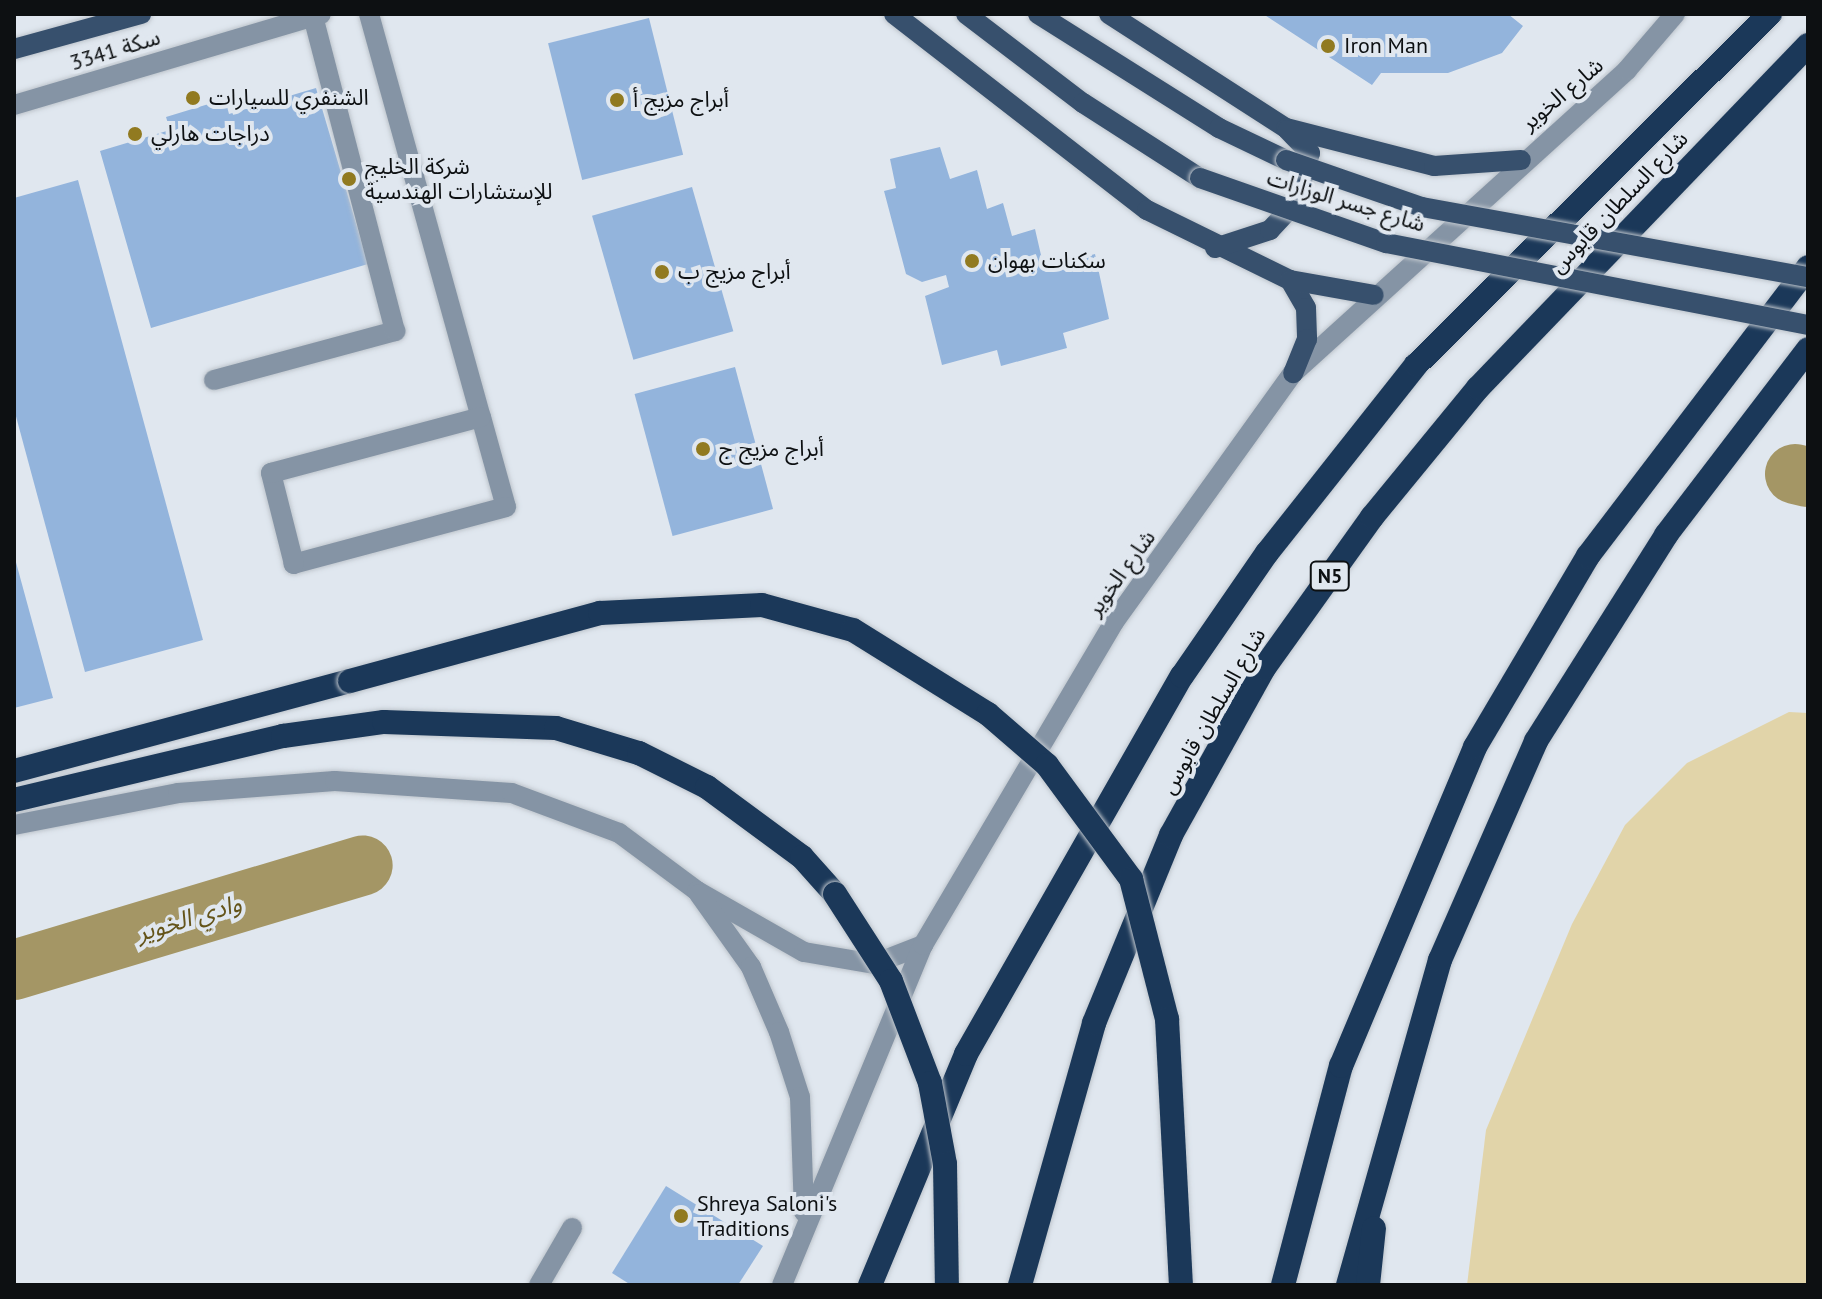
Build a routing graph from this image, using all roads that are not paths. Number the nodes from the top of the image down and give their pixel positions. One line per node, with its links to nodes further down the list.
1 (141, 14): 11 (main road)
2 (369, 14): 24 (street)
3 (894, 14): 15 (main road)
4 (966, 14): 20 (main road, شارع جسر الوزارات, bridge)
5 (1038, 14): 17 (main road, شارع جسر الوزارات, bridge)
6 (1109, 14): 13 (main road)
7 (1675, 14): 14 (street, شارع الخوير)
8 (1770, 14): 35 (highway)
9 (317, 15): 12 (street, سكة 3341); 23 (street)
10 (1808, 45): 37 (highway, شارع السلطان قابوس / N5)
11 (14, 49)
12 (14, 105)
13 (1286, 128): 14 (main road); 15 (main road)
14 (1521, 160): 19 (street, شارع الخوير)
15 (1215, 248): 18 (main road)
16 (1808, 267): 39 (highway)
17 (1808, 277)
18 (1290, 280): 19 (main road); 22 (main road)
19 (1374, 295): 22 (street, شارع الخوير)
20 (1808, 325)
21 (1808, 349): 30 (highway)
22 (1293, 373): 29 (street, شارع الخوير)
23 (214, 380)
24 (481, 417): 24 (street)
25 (14, 771): 38 (highway, bridge)
26 (14, 800): 36 (highway, bridge)
27 (14, 825): 28 (street)
28 (697, 891): 29 (street); 32 (street)
29 (923, 945): 32 (street, شارع الخوير)
30 (1382, 1161): 40 (highway); 41 (highway)
31 (572, 1228): 33 (street)
32 (803, 1233): 34 (street, شارع الخوير)
33 (539, 1285)
34 (782, 1285)
35 (870, 1285)
36 (947, 1285)
37 (1020, 1285)
38 (1181, 1285)
39 (1283, 1285)
40 (1348, 1285)
41 (1368, 1285)

